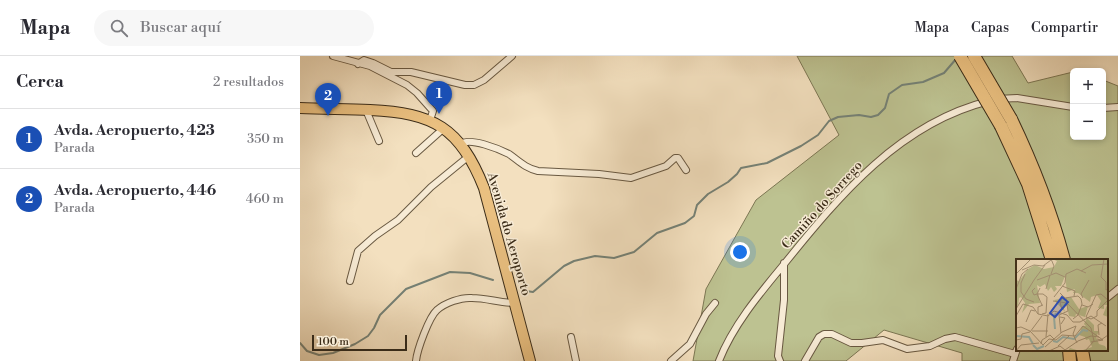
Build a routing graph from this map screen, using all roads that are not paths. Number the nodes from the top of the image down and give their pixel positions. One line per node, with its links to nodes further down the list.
1 (333, 56): 5 (street)
2 (512, 56): 5 (street)
3 (960, 56): 18 (highway, bridge)
4 (974, 56): 19 (highway, bridge)
5 (358, 64): 11 (street)
6 (1070, 107): 20 (street, Camiño do Sorrego)
7 (1118, 107): 9 (street)
8 (300, 108): 10 (main road, Avenida do Aeroporto)
9 (1106, 108)
10 (366, 110): 11 (main road, Avenida do Aeroporto); 13 (street)
11 (430, 120): 12 (main road, Avenida do Aeroporto)
12 (444, 128): 14 (main road, Avenida do Aeroporto); 15 (street)
13 (379, 141)
14 (461, 144): 16 (main road, Avenida do Aeroporto); 17 (street)
15 (416, 153)
16 (469, 156): 21 (street); 24 (main road, Avenida do Aeroporto)
17 (686, 170)
18 (1052, 259)
19 (1064, 259)
20 (784, 263): 34 (street, Camiño do Sorrego); 35 (street)
21 (350, 281)
22 (1118, 289): 23 (street)
23 (1108, 297)
24 (515, 303): 30 (street); 31 (main road, Avenida do Aeroporto)
25 (714, 304): 33 (street)
26 (571, 337): 32 (street)
27 (1016, 351): 36 (street); 37 (street)
28 (1069, 351): 38 (highway)
29 (1082, 351): 39 (highway)
30 (416, 361)
31 (530, 361)
32 (576, 361)
33 (671, 361)
34 (719, 361)
35 (780, 361)
36 (805, 361)
37 (1013, 361)
38 (1070, 361)
39 (1084, 361)

